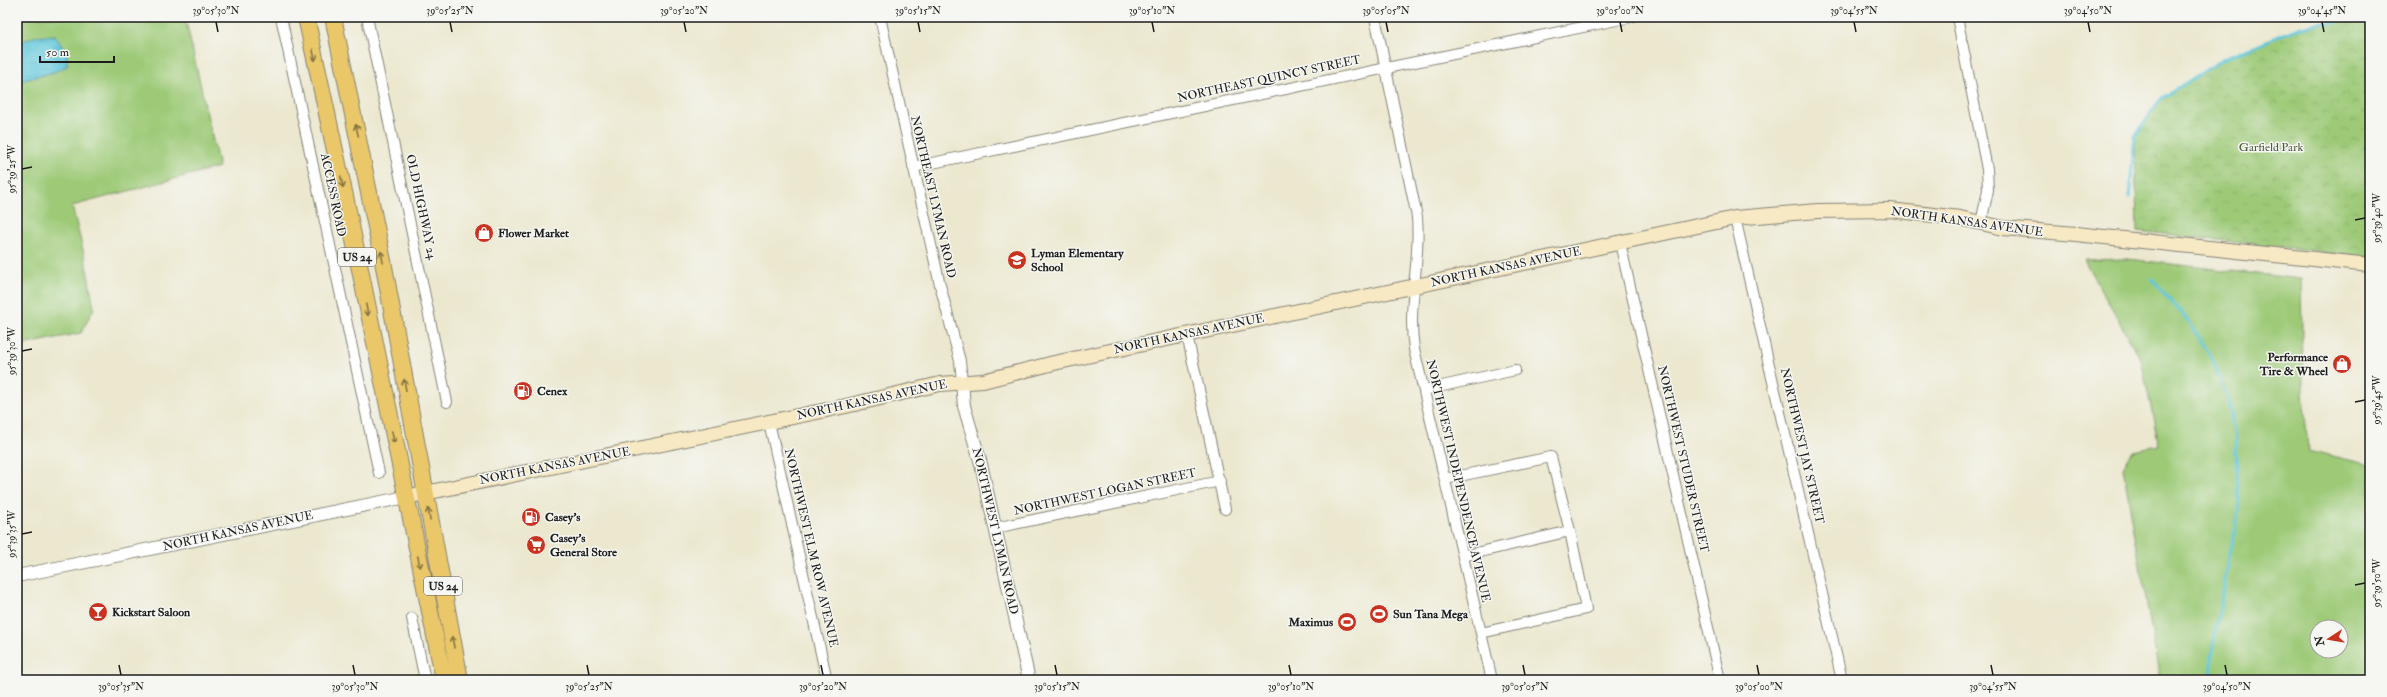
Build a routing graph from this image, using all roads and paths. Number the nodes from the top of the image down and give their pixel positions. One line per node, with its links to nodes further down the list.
1 (281, 17): 22 (street, ACCESS ROAD)
2 (306, 17): 26 (highway, US 24, one-way to 26)
3 (333, 17): 25 (highway, US 24, one-way to 3)
4 (367, 17): 20 (street, OLD HIGHWAY 24)
5 (880, 17): 10 (street, NORTHEAST LYMAN ROAD)
6 (1375, 17): 9 (street, NORTHWEST INDEPENDENCE AVENUE)
7 (1631, 17): 9 (street, NORTHEAST QUINCY STREET)
8 (1957, 17): 12 (street)
9 (1386, 68): 10 (street, NORTHEAST QUINCY STREET); 15 (street, NORTHWEST INDEPENDENCE AVENUE)
10 (913, 167): 18 (street, NORTHEAST LYMAN ROAD)
11 (1735, 218): 12 (main road, NORTH KANSAS AVENUE); 13 (main road, NORTH KANSAS AVENUE); 41 (street, NORTHWEST JAY STREET)
12 (1981, 223): 14 (main road, NORTH KANSAS AVENUE)
13 (1620, 243): 15 (main road, NORTH KANSAS AVENUE); 40 (street, NORTHWEST STUDER STREET)
14 (2370, 265)
15 (1415, 287): 16 (main road, NORTH KANSAS AVENUE); 19 (street, NORTHWEST INDEPENDENCE AVENUE)
16 (1187, 335): 18 (main road, NORTH KANSAS AVENUE); 24 (street)
17 (1515, 370): 19 (street)
18 (962, 382): 21 (main road, NORTH KANSAS AVENUE); 28 (street, NORTHWEST LYMAN ROAD)
19 (1424, 390): 23 (street, NORTHWEST INDEPENDENCE AVENUE)
20 (447, 402)
21 (769, 422): 25 (main road, NORTH KANSAS AVENUE); 37 (street, NORTHWEST ELM ROW AVENUE)
22 (379, 473)
23 (1445, 479): 29 (street); 30 (street, NORTHWEST INDEPENDENCE AVENUE)
24 (1220, 481): 27 (street); 28 (street, NORTHWEST LOGAN STREET)
25 (425, 492): 26 (main road, NORTH KANSAS AVENUE); 36 (highway, US 24, one-way to 25)
26 (406, 497): 31 (street, NORTH KANSAS AVENUE); 35 (highway, US 24, one-way to 35)
27 (1225, 509)
28 (995, 528): 38 (street, NORTHWEST LYMAN ROAD)
29 (1570, 531): 30 (street); 33 (street)
30 (1463, 556): 33 (street, NORTHWEST INDEPENDENCE AVENUE)
31 (17, 576)
32 (412, 618): 34 (street)
33 (1480, 633): 39 (street, NORTHWEST INDEPENDENCE AVENUE)
34 (425, 680)
35 (444, 680)
36 (460, 680)
37 (827, 680)
38 (1029, 680)
39 (1492, 680)
40 (1720, 680)
41 (1842, 680)

